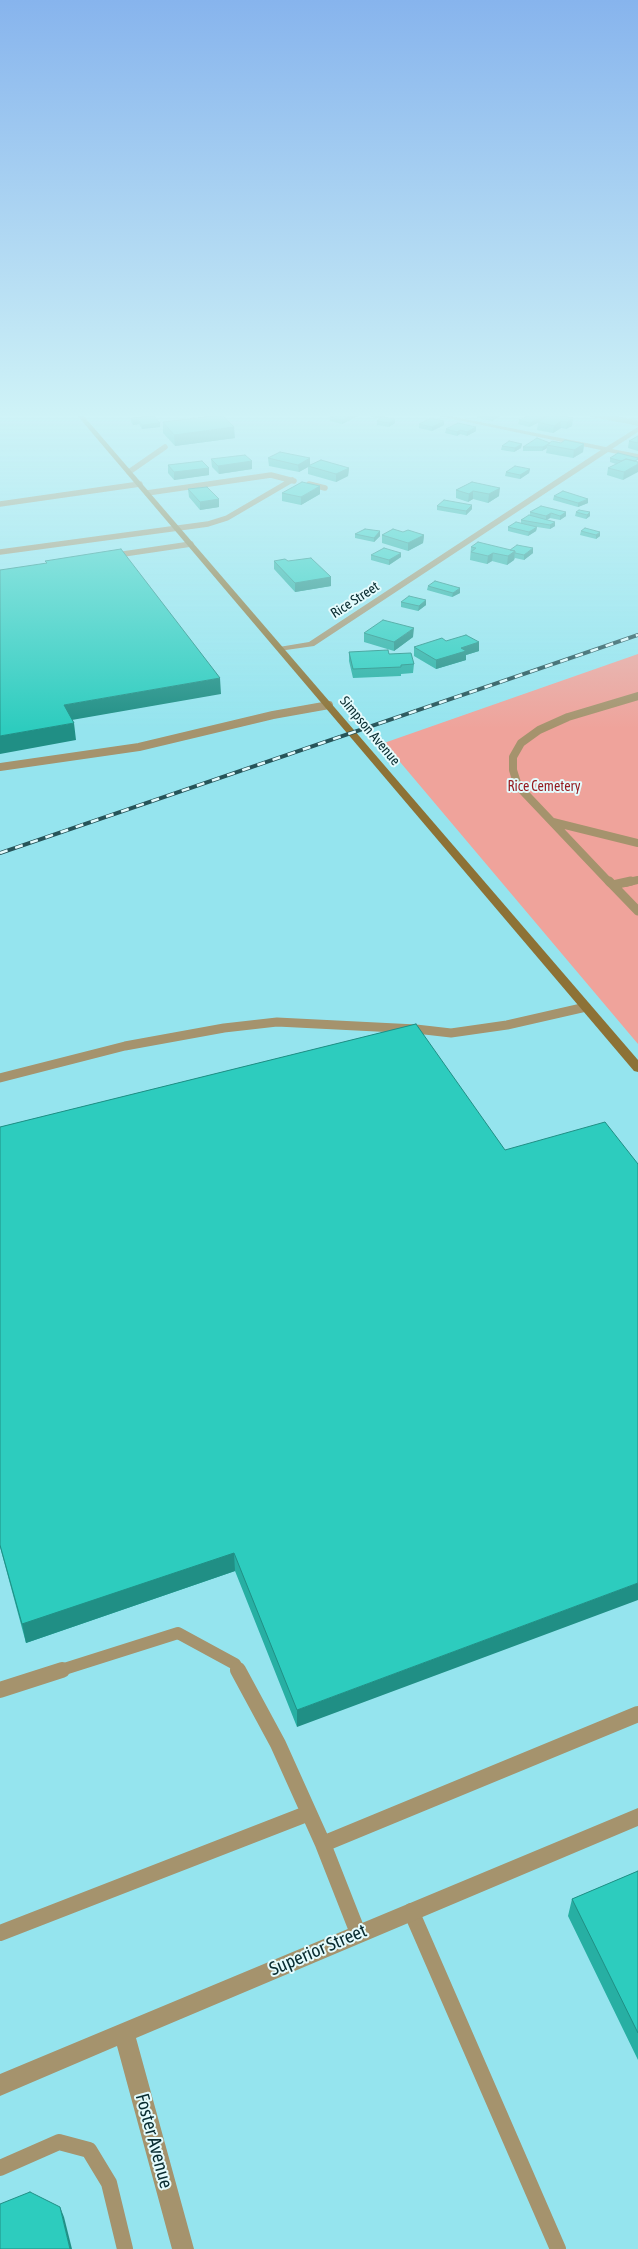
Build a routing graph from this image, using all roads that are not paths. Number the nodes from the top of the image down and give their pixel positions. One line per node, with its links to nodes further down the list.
1 (169, 519): 4 (street, Simpson Avenue)
2 (224, 519): 4 (lane)
3 (502, 519): 8 (street, Rice Street)
4 (177, 528): 5 (street, Simpson Avenue); 6 (lane)
5 (191, 544): 7 (lane); 8 (street, Simpson Avenue)
6 (0, 552)
7 (105, 557)
8 (282, 649): 10 (street, Simpson Avenue)
9 (638, 696): 12 (lane)
10 (329, 705): 11 (lane); 17 (street, Simpson Avenue)
11 (0, 766)
12 (552, 822): 13 (lane); 15 (lane)
13 (638, 843)
14 (638, 880): 15 (lane)
15 (613, 885): 16 (lane)
16 (638, 911)
17 (586, 1007): 18 (street, Simpson Avenue); 19 (lane)
18 (638, 1068)
19 (0, 1078)
20 (0, 1690): 22 (lane)
21 (638, 1714): 24 (lane)
22 (309, 1813): 24 (lane); 27 (lane)
23 (638, 1817): 25 (street, Superior Street)
24 (323, 1844): 26 (lane)
25 (411, 1911): 26 (street, Superior Street); 33 (lane)
26 (358, 1933): 28 (street, Superior Street)
27 (0, 1934)
28 (124, 2032): 29 (street, Superior Street); 32 (street, Foster Avenue)
29 (0, 2085)
30 (0, 2168): 31 (lane)
31 (125, 2249)
32 (183, 2249)
33 (558, 2249)

